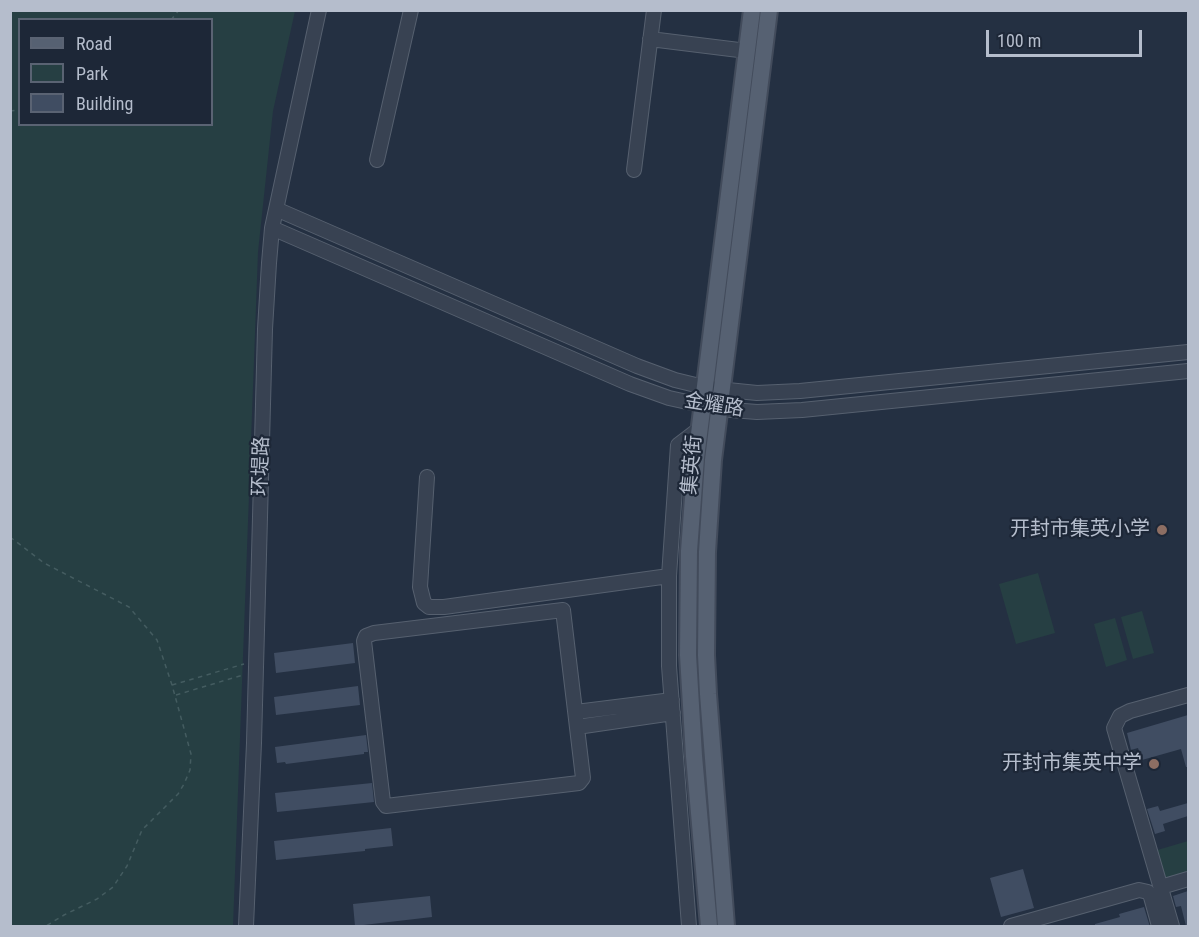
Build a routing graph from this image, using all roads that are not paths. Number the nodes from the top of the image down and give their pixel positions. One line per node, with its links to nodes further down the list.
1 (319, 10): 10 (street, 环堤路)
2 (411, 10): 8 (street)
3 (654, 10): 6 (street)
4 (752, 10): 7 (main road, 集英街)
5 (769, 10): 15 (main road, 集英街)
6 (650, 39): 7 (street); 9 (street)
7 (747, 51): 14 (main road, 集英街)
8 (377, 160)
9 (634, 170)
10 (276, 209): 11 (street, 环堤路); 14 (street, 金耀路)
11 (272, 228): 16 (street, 金耀路); 27 (street, 环堤路)
12 (1188, 352): 15 (street, 金耀路)
13 (1188, 371): 17 (street, 金耀路)
14 (704, 387): 15 (street, 金耀路); 16 (main road, 集英街)
15 (722, 390): 17 (main road, 集英街)
16 (702, 406): 17 (street, 金耀路); 18 (main road, 集英街)
17 (719, 409): 30 (main road, 集英街)
18 (699, 429): 20 (street); 29 (main road, 集英街)
19 (428, 477): 20 (street)
20 (669, 576): 22 (street)
21 (1188, 695): 26 (street)
22 (672, 707): 23 (street); 24 (street); 28 (street)
23 (576, 712): 24 (street); 24 (street)
24 (577, 727)
25 (1188, 879): 26 (street)
26 (1161, 887): 33 (street)
27 (246, 927)
28 (689, 927)
29 (709, 927)
30 (726, 927)
31 (1011, 927): 32 (street)
32 (1160, 927)
33 (1172, 927)

